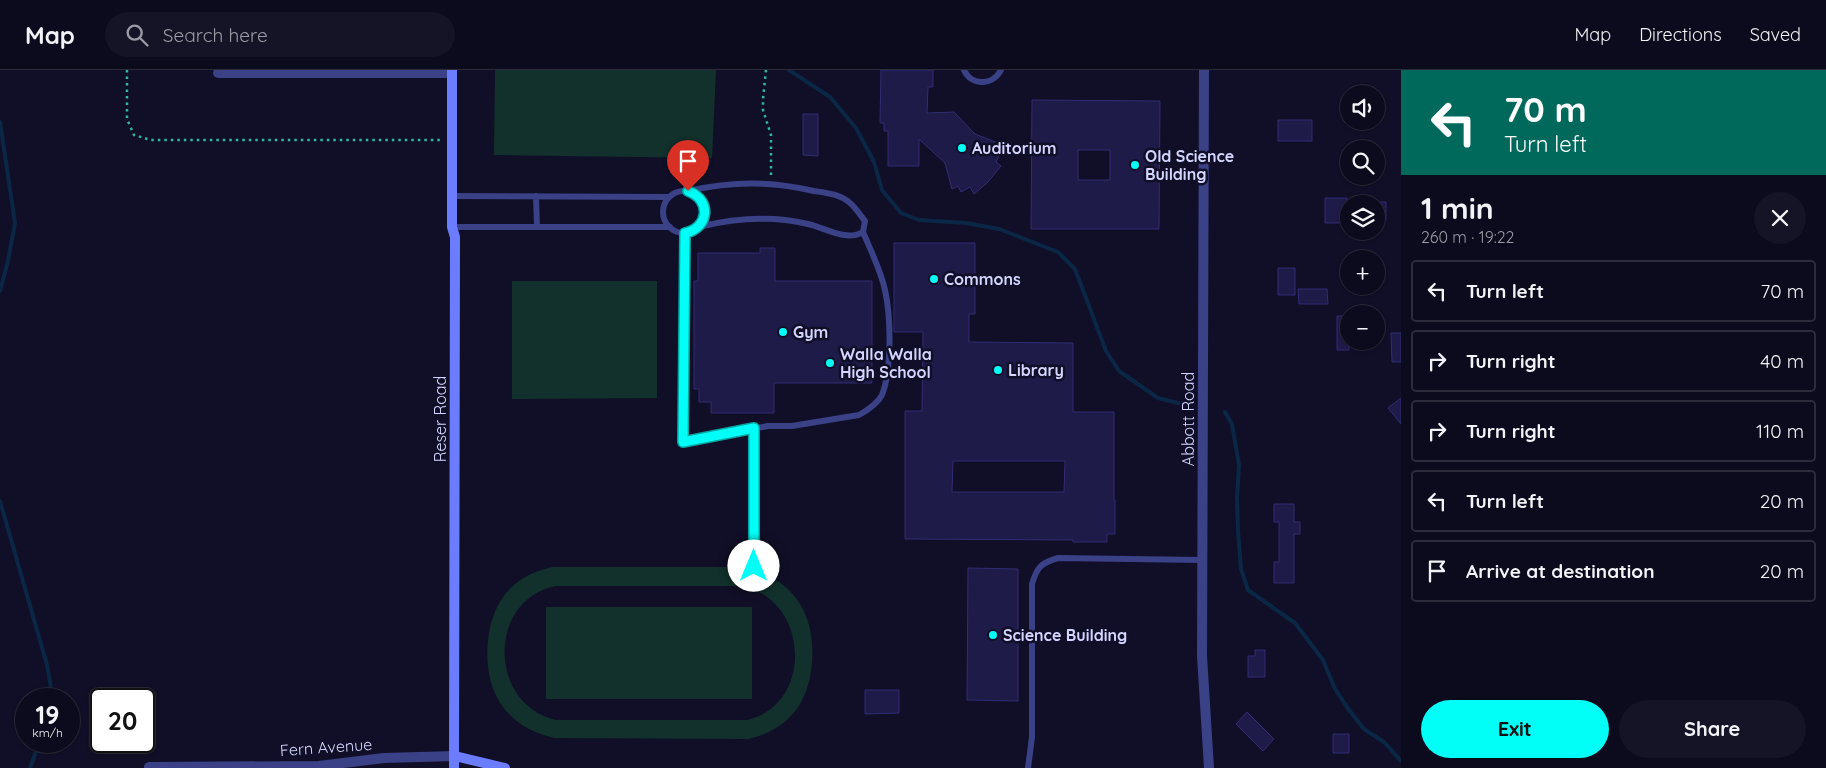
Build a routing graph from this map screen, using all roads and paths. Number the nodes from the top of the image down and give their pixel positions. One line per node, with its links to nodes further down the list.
1 (127, 70): 8 (path)
2 (766, 70): 9 (path)
3 (964, 70): 4 (lane)
4 (1001, 70)
5 (1204, 70): 21 (street, Abbott Road)
6 (452, 71): 7 (street); 8 (main road, Reser Road)
7 (218, 73)
8 (453, 140): 11 (main road, Reser Road)
9 (771, 184): 10 (lane); 18 (lane)
10 (688, 191): 13 (lane); 17 (lane)
11 (452, 196): 12 (lane); 14 (main road, Reser Road)
12 (536, 196): 13 (lane); 15 (lane)
13 (669, 197): 16 (lane)
14 (452, 227): 15 (lane); 23 (main road, Reser Road)
15 (537, 227): 16 (lane)
16 (670, 227): 19 (lane)
17 (698, 227): 18 (lane); 19 (lane)
18 (863, 232): 20 (lane)
19 (685, 233): 20 (lane)
20 (754, 428): 22 (lane)
21 (1202, 560): 27 (lane); 28 (street, Abbott Road)
22 (754, 566)
23 (455, 756): 24 (street, Fern Avenue); 25 (main road, Reser Road); 26 (main road, Fern Avenue)
24 (149, 767)
25 (454, 768)
26 (505, 768)
27 (1028, 768)
28 (1209, 768)

